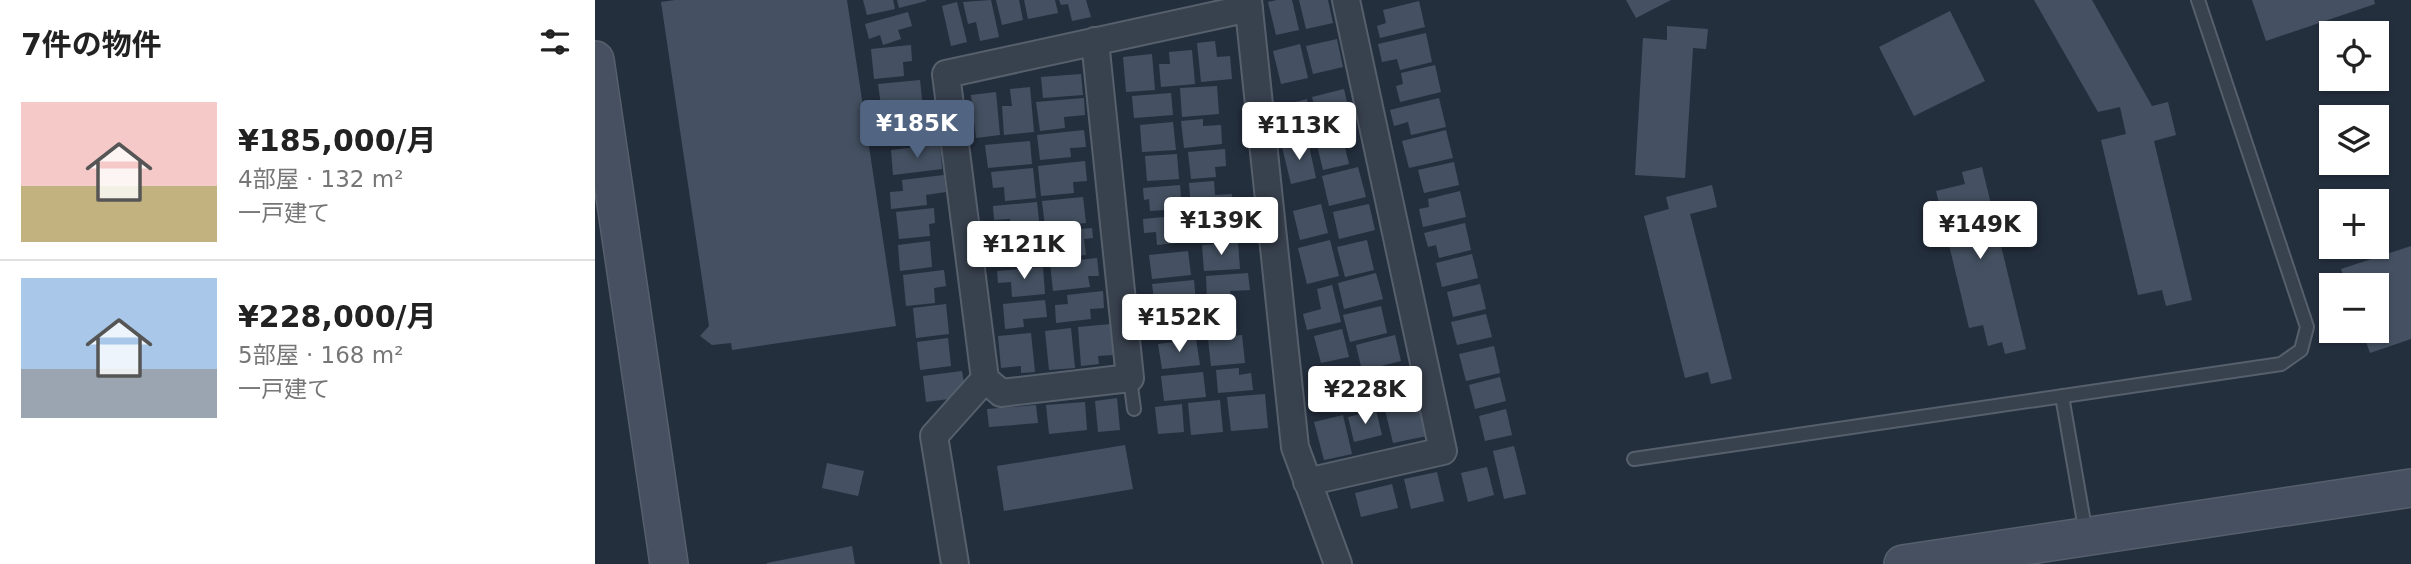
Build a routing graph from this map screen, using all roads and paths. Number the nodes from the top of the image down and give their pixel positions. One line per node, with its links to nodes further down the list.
1 (1346, 0): 11 (street)
2 (2198, 0): 8 (lane)
3 (1248, 4): 4 (street); 11 (street)
4 (1095, 41): 6 (street); 7 (street)
5 (595, 60): 14 (street)
6 (1130, 378): 7 (street); 9 (lane)
7 (985, 379): 15 (street)
8 (2062, 396): 10 (lane); 13 (lane)
9 (1134, 409)
10 (1633, 459)
11 (1307, 482): 16 (street)
12 (2411, 488): 13 (street)
13 (2087, 537): 17 (street)
14 (669, 564)
15 (955, 564)
16 (1338, 564)
17 (1903, 564)

